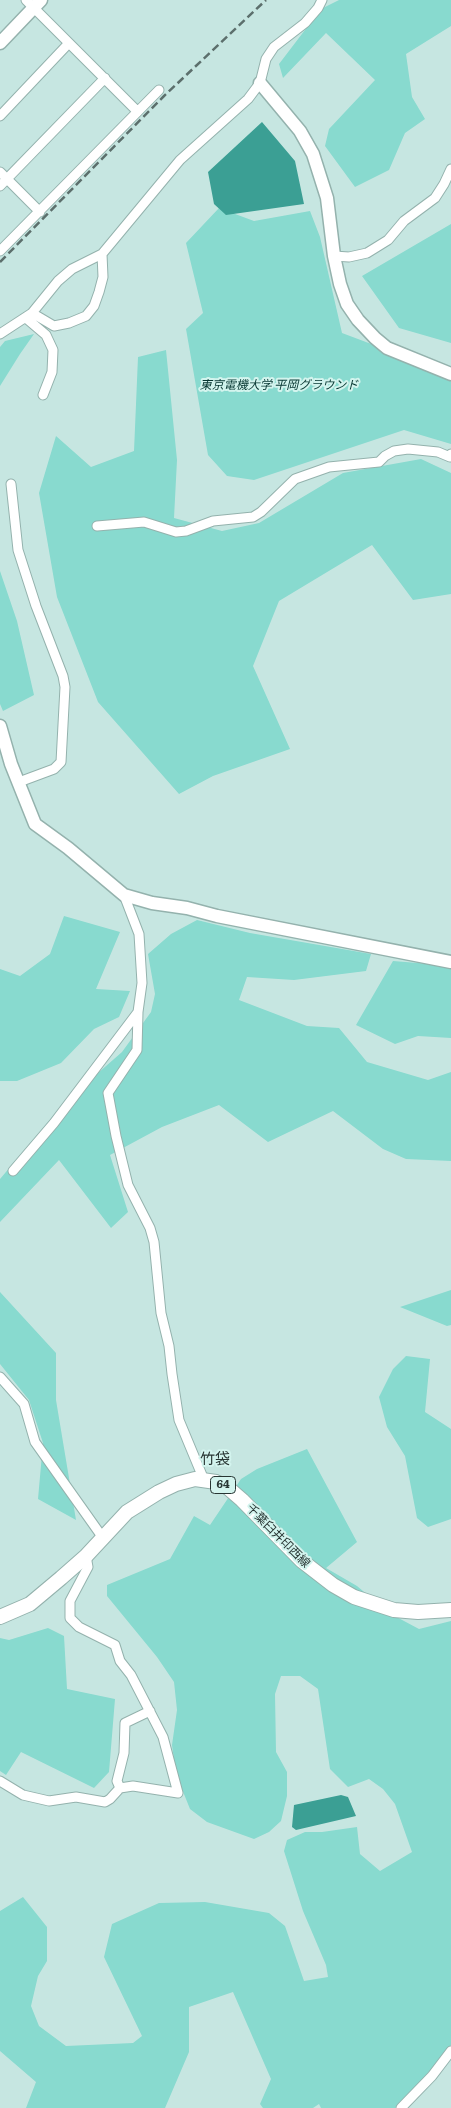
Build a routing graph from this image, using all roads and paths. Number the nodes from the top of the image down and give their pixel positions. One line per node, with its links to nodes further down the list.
1 (322, 0): 6 (street)
2 (34, 3): 3 (street); 4 (street)
3 (0, 43)
4 (69, 43): 5 (street); 9 (street)
5 (105, 78): 8 (street); 11 (street)
6 (260, 83): 14 (street); 15 (street)
7 (159, 90): 8 (street)
8 (137, 111): 12 (street)
9 (0, 116)
10 (451, 169): 15 (street)
11 (2, 179): 12 (street)
12 (40, 212): 13 (street)
13 (0, 251)
14 (102, 254): 16 (street); 16 (street)
15 (334, 256): 18 (street)
16 (29, 315): 17 (street); 19 (street)
17 (0, 334)
18 (451, 374)
19 (43, 395)
20 (451, 454): 22 (street)
21 (12, 484): 24 (street)
22 (97, 526)
23 (0, 726): 24 (street)
24 (19, 782): 25 (street)
25 (124, 896): 26 (street); 27 (street)
26 (451, 962)
27 (138, 1012): 28 (street); 30 (street)
28 (13, 1171)
29 (0, 1377): 31 (street)
30 (204, 1480): 31 (main road, 千葉臼井印西線 / 64); 33 (main road, 千葉臼井印西線 / 64)
31 (103, 1538): 32 (main road, 千葉臼井印西線 / 64)
32 (86, 1556): 34 (main road, 千葉臼井印西線 / 64); 35 (street)
33 (451, 1610)
34 (0, 1617)
35 (150, 1711): 37 (street); 37 (street)
36 (0, 1781): 37 (street)
37 (120, 1788)
38 (451, 2051): 39 (street)
39 (401, 2108)

